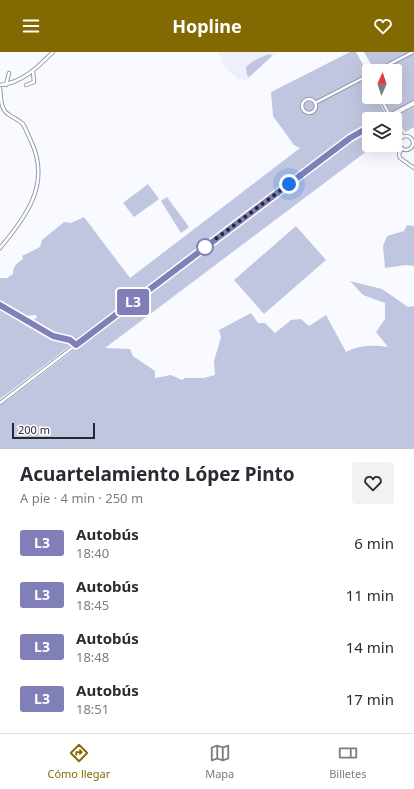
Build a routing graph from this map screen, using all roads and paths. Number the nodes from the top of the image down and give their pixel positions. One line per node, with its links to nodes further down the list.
1 (53, 52): 4 (street)
2 (413, 52): 3 (street)
3 (391, 64)
4 (33, 72): 8 (street); 9 (street)
5 (8, 73): 8 (street)
6 (362, 80): 11 (street)
7 (0, 85): 8 (street)
8 (6, 85)
9 (26, 85)
10 (0, 88): 13 (street)
11 (315, 103): 11 (street)
12 (414, 103): 14 (main road)
13 (1, 106): 20 (street)
14 (399, 112)
15 (362, 131): 22 (main road)
16 (402, 137): 17 (street)
17 (402, 148)
18 (400, 152): 19 (street)
19 (414, 168)
20 (0, 248)
21 (0, 305): 22 (main road)
22 (76, 345): 23 (street)
23 (0, 403)

